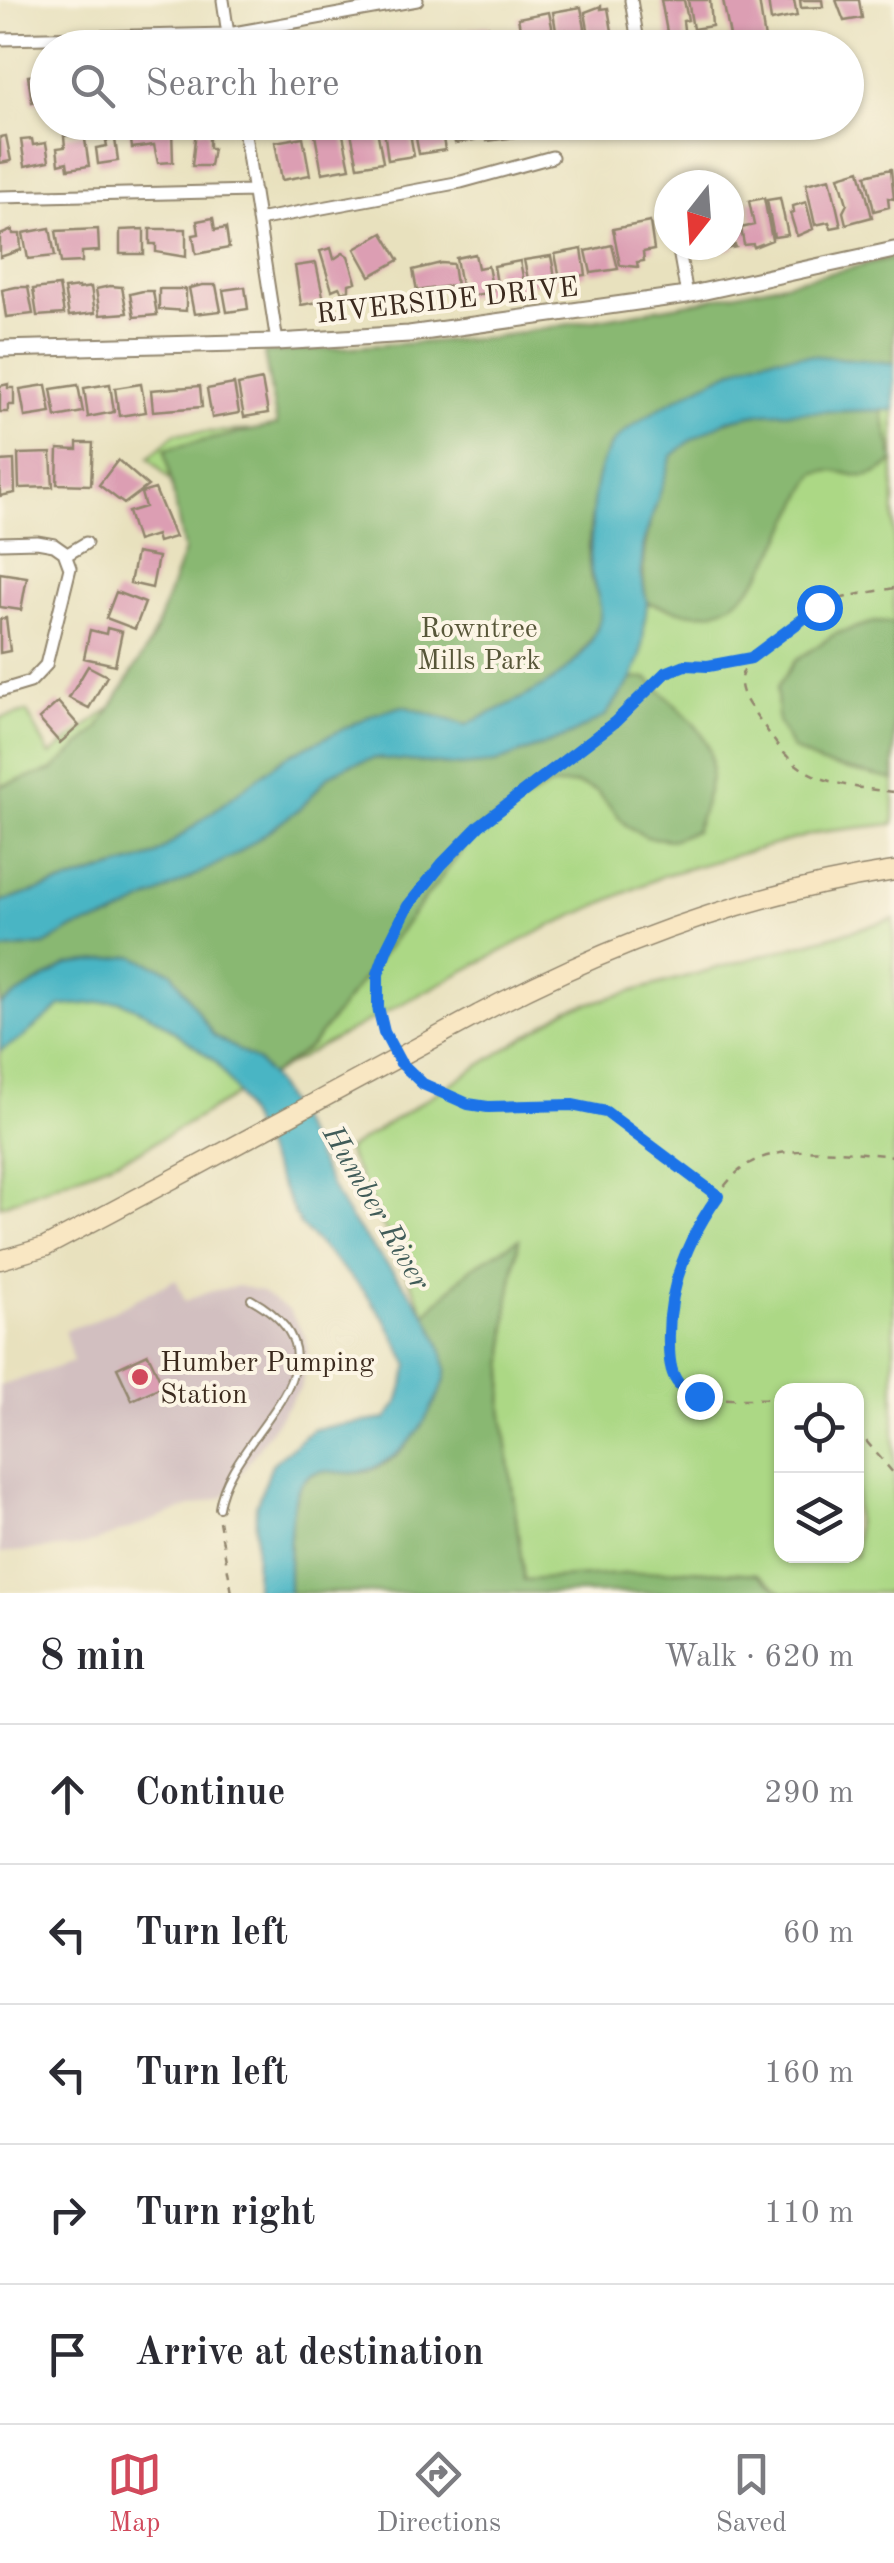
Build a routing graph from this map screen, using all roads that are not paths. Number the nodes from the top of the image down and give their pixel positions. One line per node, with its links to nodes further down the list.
1 (222, 0): 4 (street)
2 (418, 0): 5 (street)
3 (631, 0): 6 (street)
4 (227, 30)
5 (250, 30)
6 (636, 30)
7 (30, 38): 8 (street)
8 (0, 39)
9 (246, 140): 11 (street)
10 (552, 157): 13 (street)
11 (254, 192): 12 (street); 13 (street)
12 (0, 197)
13 (258, 220): 17 (street)
14 (894, 250): 16 (street, RIVERSIDE DRIVE)
15 (681, 260): 16 (street)
16 (687, 295): 17 (street, RIVERSIDE DRIVE)
17 (277, 342): 18 (street, RIVERSIDE DRIVE)
18 (0, 349)
19 (0, 543): 21 (street)
20 (86, 543): 21 (street)
21 (67, 558): 22 (street)
22 (0, 691)
23 (894, 871): 24 (main road, bridge)
24 (0, 1260)
25 (251, 1300): 26 (lane)
26 (219, 1508)

